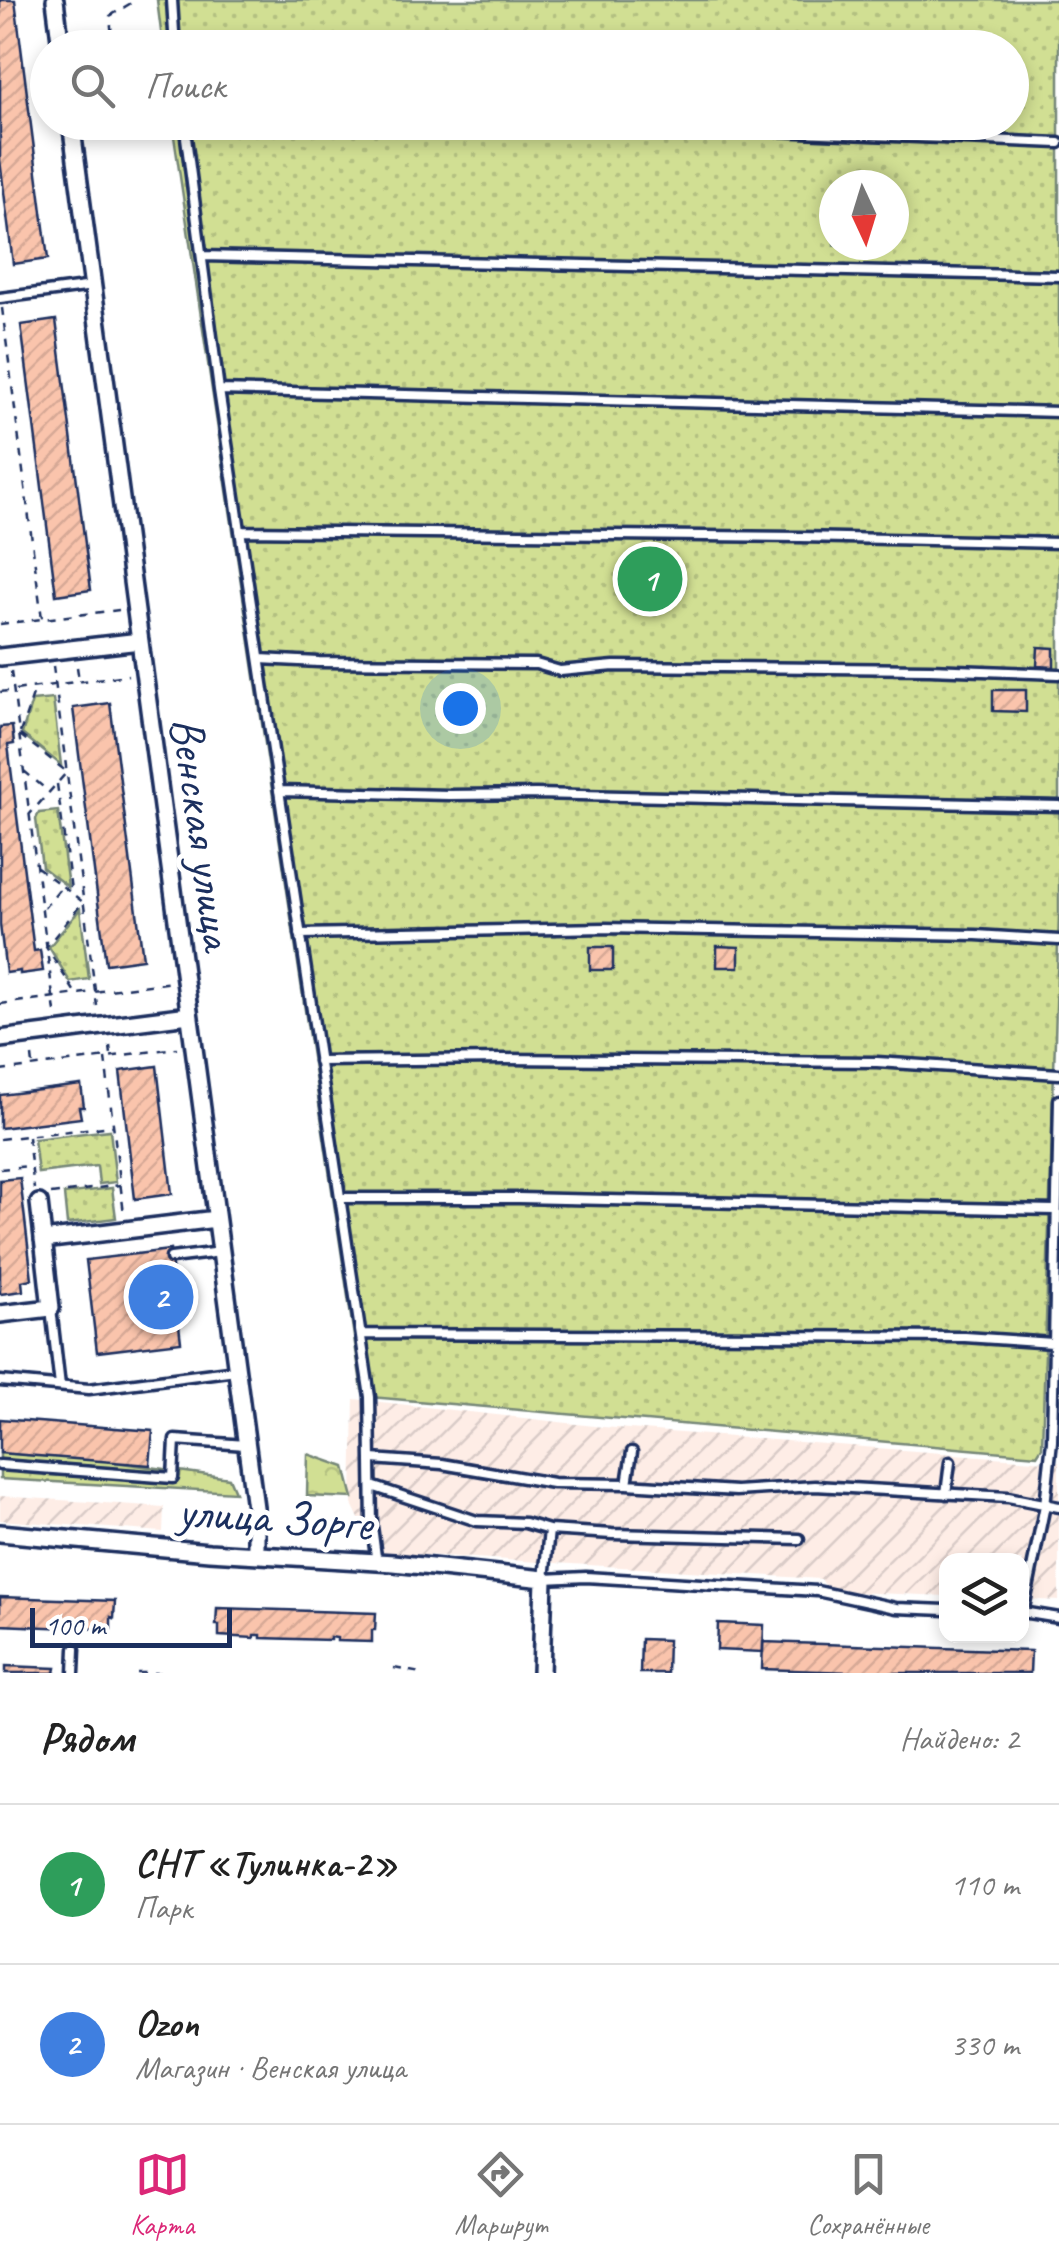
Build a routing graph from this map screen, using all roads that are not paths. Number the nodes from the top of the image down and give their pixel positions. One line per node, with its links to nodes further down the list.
1 (55, 0): 3 (street)
2 (172, 0): 4 (lane)
3 (59, 30)
4 (174, 30)
5 (73, 140): 11 (street, Венская улица)
6 (186, 140): 9 (lane)
7 (988, 140): 8 (lane)
8 (1059, 143)
9 (202, 256): 10 (lane); 13 (lane)
10 (1059, 276)
11 (93, 286): 12 (lane); 17 (street, Венская улица)
12 (0, 298)
13 (219, 390): 14 (lane); 15 (lane)
14 (1059, 412)
15 (240, 531): 16 (lane); 19 (lane)
16 (1059, 543)
17 (140, 641): 18 (street); 25 (street, Венская улица)
18 (4, 657)
19 (260, 658): 20 (lane); 21 (lane)
20 (1059, 674)
21 (279, 791): 22 (lane); 23 (lane)
22 (1059, 806)
23 (300, 934): 24 (lane); 27 (lane)
24 (1059, 940)
25 (189, 1014): 26 (street); 33 (street, Венская улица)
26 (0, 1039)
27 (319, 1062): 28 (lane); 31 (lane)
28 (1059, 1074)
29 (1059, 1100): 32 (lane)
30 (45, 1198): 35 (street)
31 (340, 1198): 32 (lane); 40 (lane)
32 (1056, 1210): 34 (lane)
33 (216, 1219): 35 (street); 36 (street, Венская улица)
34 (1057, 1227): 41 (lane)
35 (43, 1240): 38 (street)
36 (221, 1252): 37 (lane); 43 (street, Венская улица)
37 (171, 1258)
38 (51, 1308): 39 (street); 45 (lane)
39 (0, 1314)
40 (361, 1334): 41 (lane); 48 (lane)
41 (1053, 1343): 42 (lane)
42 (1056, 1361): 54 (lane)
43 (236, 1370): 45 (lane); 46 (street, Венская улица)
44 (0, 1381): 45 (lane)
45 (60, 1386)
46 (246, 1446): 50 (lane); 59 (street, Венская улица)
47 (632, 1452): 51 (lane)
48 (372, 1459): 51 (lane); 52 (lane)
49 (950, 1462): 53 (lane)
50 (0, 1465)
51 (627, 1484): 53 (lane)
52 (372, 1486): 56 (lane); 60 (lane)
53 (946, 1494): 54 (lane)
54 (1044, 1505): 55 (lane); 61 (lane)
55 (1059, 1507)
56 (549, 1530): 58 (lane); 62 (lane)
57 (0, 1533): 59 (street, улица Зорге)
58 (799, 1538)
59 (256, 1554): 60 (street, улица Зорге)
60 (377, 1564): 62 (street, улица Зорге)
61 (1029, 1578)
62 (544, 1579): 63 (lane); 68 (street)
63 (939, 1610)
64 (1029, 1613): 65 (lane)
65 (1059, 1618)
66 (75, 1649): 67 (lane)
67 (74, 1673)
68 (542, 1673)

